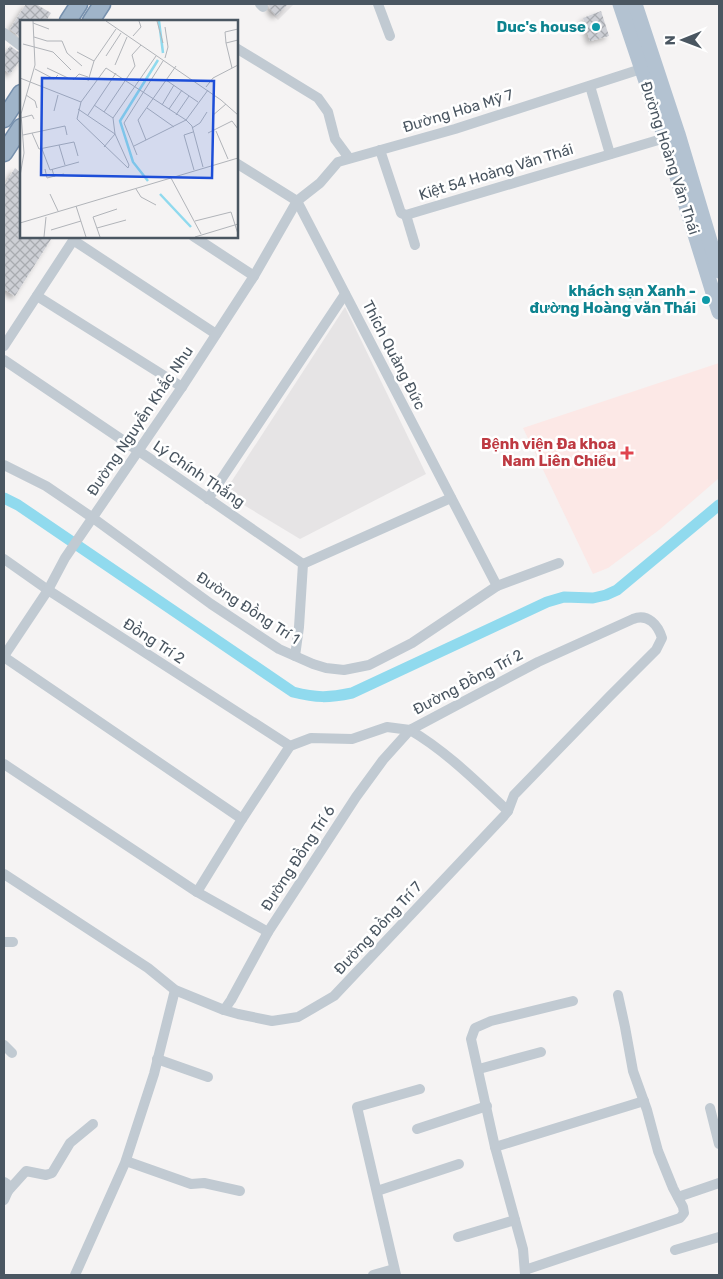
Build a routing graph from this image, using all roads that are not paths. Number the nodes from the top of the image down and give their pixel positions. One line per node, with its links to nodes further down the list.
1 (79, 4): 6 (highway)
2 (102, 4): 7 (highway)
3 (378, 4): 9 (street)
4 (620, 4): 12 (main road, Đường Hoàng Văn Thái)
5 (635, 4): 28 (main road, Đường Hoàng Văn Thái)
6 (69, 20)
7 (92, 20)
8 (4, 32): 10 (street)
9 (390, 36)
10 (20, 45)
11 (238, 49): 21 (street)
12 (641, 69): 13 (street, Đường Hòa Mỹ 7); 17 (main road, Đường Hoàng Văn Thái)
13 (590, 86): 18 (street, Đường Hòa Mỹ 7); 20 (street)
14 (20, 95): 15 (highway)
15 (4, 119)
16 (20, 129): 19 (highway)
17 (665, 138): 20 (street, Kiệt 54 Hoàng Văn Thái); 32 (main road, Đường Hoàng Văn Thái)
18 (380, 150): 21 (street, Đường Hòa Mỹ 7); 24 (street, Kiệt 54 Hoàng Văn Thái)
19 (4, 153)
20 (610, 154): 24 (street, Kiệt 54 Hoàng Văn Thái)
21 (349, 158): 23 (street, Đường Hòa Mỹ 7)
22 (238, 164): 23 (street)
23 (297, 201): 29 (street, Đường Nguyễn Khắc Nhu); 30 (street, Thích Quảng Đức)
24 (406, 215): 27 (street)
25 (74, 238): 31 (street); 33 (street)
26 (196, 238): 29 (street)
27 (415, 245)
28 (719, 272)
29 (254, 276): 33 (street, Đường Nguyễn Khắc Nhu)
30 (345, 294): 39 (street, Thích Quảng Đức); 40 (street)
31 (37, 296): 34 (street); 36 (street)
32 (719, 312)
33 (216, 334): 36 (street, Đường Nguyễn Khắc Nhu)
34 (4, 346)
35 (4, 360): 37 (street, Lý Chính Thắng)
36 (182, 386): 37 (street, Đường Nguyễn Khắc Nhu)
37 (138, 451): 40 (street, Lý Chính Thắng); 41 (street, Đường Nguyễn Khắc Nhu)
38 (4, 465): 41 (street, Đường Đồng Trí 1)
39 (451, 498): 44 (street); 45 (street, Thích Quảng Đức)
40 (208, 499): 44 (street, Lý Chính Thắng)
41 (90, 522): 46 (street, Đường Nguyễn Khắc Nhu); 48 (street, Đường Đồng Trí 1)
42 (4, 559): 46 (street, Đồng Trí 2)
43 (559, 563): 45 (street, Đường Đồng Trí 1)
44 (302, 564): 48 (street)
45 (497, 586): 48 (street, Đường Đồng Trí 1)
46 (48, 590): 49 (street, Đường Nguyễn Khắc Nhu); 51 (street, Đồng Trí 2)
47 (625, 623): 50 (street, Đường Đồng Trí 2); 53 (street, Đường Đồng Trí 7)
48 (295, 656)
49 (4, 657): 54 (street)
50 (410, 730): 51 (street, Đường Đồng Trí 2); 53 (street); 57 (street, Đường Đồng Trí 6)
51 (290, 746): 54 (street)
52 (4, 764): 56 (street)
53 (508, 811): 61 (street, Đường Đồng Trí 7)
54 (242, 819): 56 (street)
55 (4, 874): 58 (street, Đường Đồng Trí 7)
56 (197, 892): 57 (street)
57 (268, 932): 61 (street, Đường Đồng Trí 6)
58 (175, 990): 61 (street, Đường Đồng Trí 7); 65 (street)
59 (618, 995): 69 (street)
60 (574, 1001): 66 (street)
61 (224, 1010)
62 (4, 1045): 64 (street)
63 (541, 1052): 66 (street)
64 (12, 1053)
65 (157, 1060): 67 (street); 76 (street)
66 (479, 1069): 70 (street)
67 (208, 1077)
68 (420, 1089): 81 (street)
69 (644, 1101): 75 (street); 82 (street)
70 (486, 1106): 73 (street); 75 (street)
71 (710, 1108): 74 (street)
72 (93, 1124): 79 (street)
73 (417, 1129)
74 (719, 1144)
75 (495, 1147): 83 (street)
76 (126, 1161): 80 (street); 89 (street)
77 (459, 1164): 81 (street)
78 (719, 1183): 82 (street)
79 (5, 1191)
80 (240, 1191)
81 (377, 1191): 87 (street)
82 (678, 1197): 88 (street)
83 (515, 1220): 84 (street); 88 (street)
84 (458, 1236)
85 (719, 1237): 86 (street)
86 (675, 1250)
87 (395, 1272): 90 (street)
88 (525, 1272)
89 (75, 1275)
90 (373, 1275)

